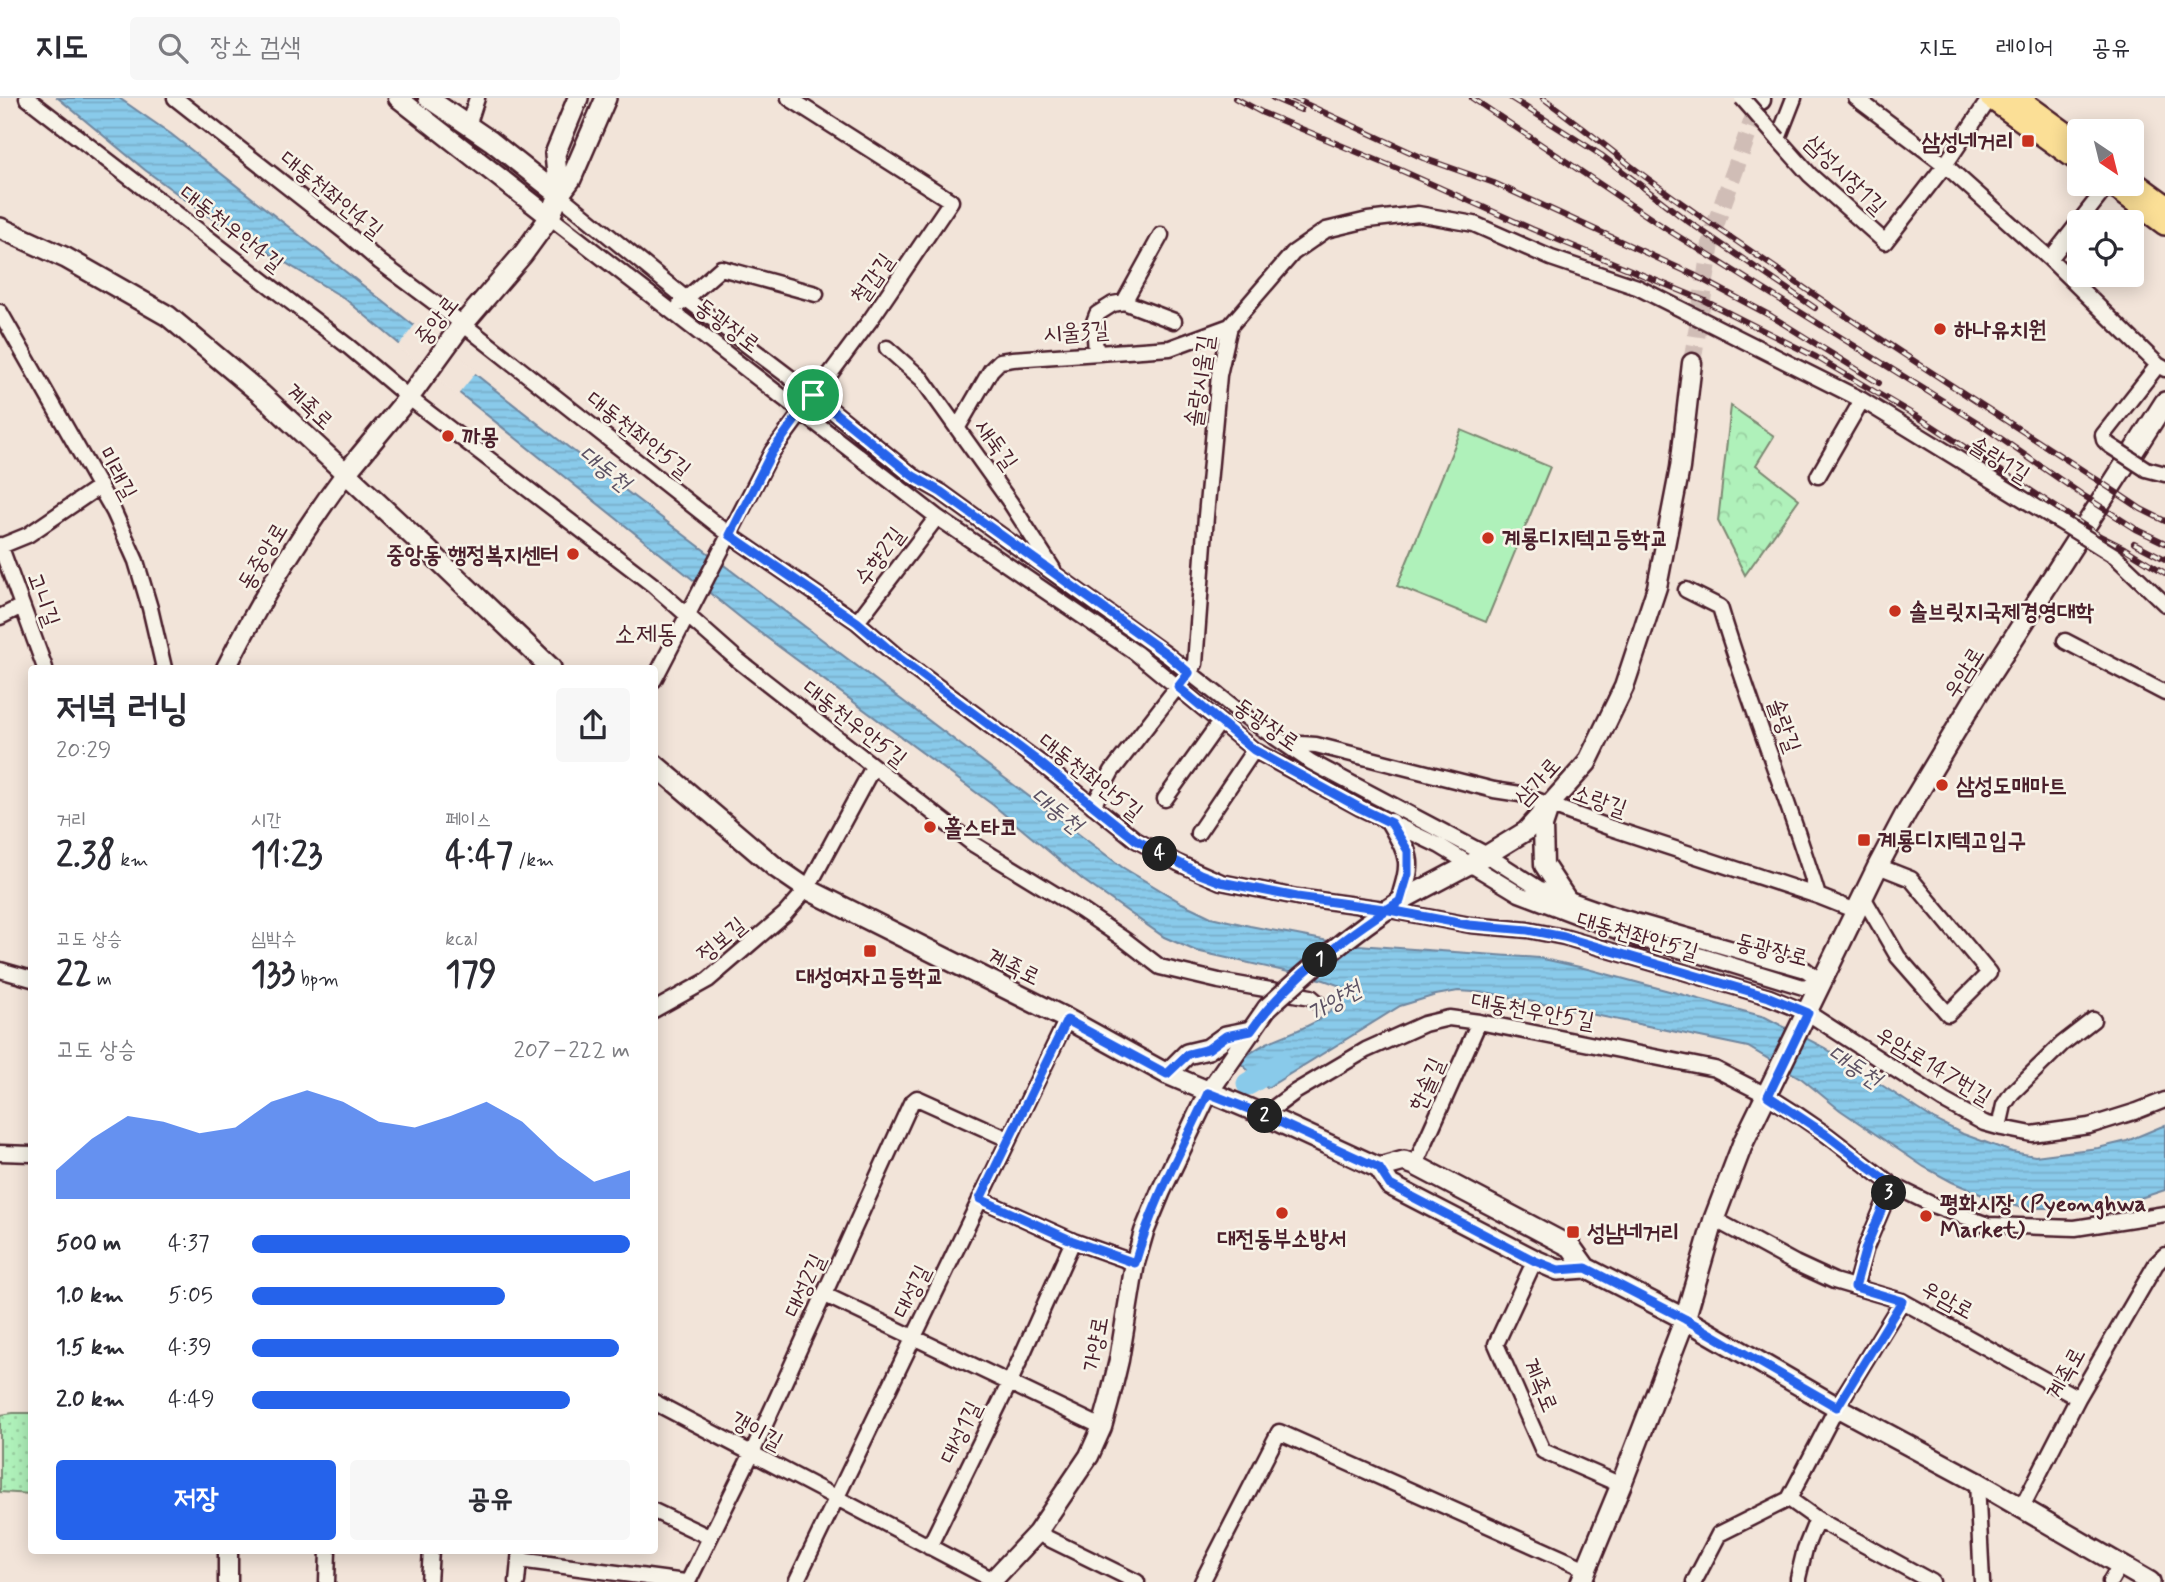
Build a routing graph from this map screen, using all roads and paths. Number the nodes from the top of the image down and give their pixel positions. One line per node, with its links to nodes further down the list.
1 (27, 98): 42 (street, 대동천우안4길)
2 (175, 98): 37 (street, 대동천좌안4길)
3 (398, 98): 24 (street, 동광장로)
4 (428, 98): 14 (street, 동광장로)
5 (477, 98): 14 (street)
6 (578, 98): 20 (main road, 중앙로)
7 (606, 98): 20 (main road, 중앙로)
8 (789, 98): 43 (street, 철갑길)
9 (1742, 98): 16 (street, bridge)
10 (1794, 98): 16 (street, 삼성시장1길)
11 (1856, 98): 18 (street)
12 (1991, 98): 17 (main road); 18 (street)
13 (2017, 98): 15 (main road)
14 (468, 126): 20 (street, 동광장로)
15 (2067, 134)
16 (1778, 139): 18 (street, 삼성시장1길)
17 (2067, 152)
18 (1945, 165): 28 (street)
19 (2144, 190): 23 (main road)
20 (559, 195): 24 (main road, 중앙로); 31 (street, 동광장로)
21 (2100, 196): 28 (street)
22 (2126, 196): 25 (main road)
23 (2165, 205)
24 (550, 217): 34 (street, 동광장로); 37 (main road, 중앙로)
25 (2165, 224)
26 (0, 228): 48 (main road, 계족로)
27 (1161, 236): 32 (street)
28 (2050, 259): 41 (street)
29 (1637, 287): 36 (street, 솔랑시울길); 44 (street, 솔랑1길)
30 (816, 294): 31 (street)
31 (685, 298): 34 (street); 43 (street, 동광장로)
32 (1124, 302): 35 (street); 39 (street)
33 (0, 312): 51 (street, 미래길)
34 (672, 313): 46 (street, 동광장로)
35 (1174, 321)
36 (1230, 326): 39 (street, 시울3길); 68 (street, 솔랑시울길)
37 (460, 327): 42 (main road, 중앙로); 53 (street, 대동천좌안5길)
38 (887, 348): 47 (street, 새둑길)
39 (1096, 353): 47 (street, 시울3길)
40 (1692, 363): 78 (street, 삼가로)
41 (2161, 367): 49 (street, bridge)
42 (411, 394): 48 (main road, 중앙로); 59 (street, 대동천우안5길)
43 (813, 395): 46 (street, 철갑길); 55 (street, 동광장로)
44 (1862, 400): 50 (street); 57 (street, 솔랑1길, bridge)
45 (2165, 402): 82 (main road, 우암로)
46 (801, 411): 52 (street, 동광장로); 53 (street, 철갑길)
47 (958, 427): 55 (street, 새둑길)
48 (346, 472): 65 (street, 동중앙로); 66 (main road, 계족로)
49 (2165, 474)
50 (1818, 476)
51 (100, 486): 54 (street); 64 (street, 미래길)
52 (937, 517): 61 (street, 수향2길); 69 (street, 동광장로)
53 (728, 539): 59 (street, 철갑길); 61 (street, 대동천좌안5길)
54 (0, 545): 58 (street, 고니길)
55 (1057, 576): 68 (street, 동광장로)
56 (1686, 590): 84 (street, 솔랑길)
57 (2165, 604)
58 (22, 606): 60 (street); 63 (street, 고니길)
59 (689, 613): 67 (street); 75 (street, 대동천우안5길)
60 (0, 617)
61 (857, 622): 77 (street, 대동천좌안5길)
62 (2065, 641): 70 (street)
63 (44, 665)
64 (163, 665)
65 (228, 665)
66 (548, 665)
67 (658, 672)
68 (1189, 673): 69 (street, 솔랑시울길); 72 (street, 동광장로)
69 (1178, 687): 71 (street, 동광장로); 77 (street, 솔랑시울길)
70 (2165, 693)
71 (1220, 722): 73 (street, 동광장로); 76 (street)
72 (1284, 743): 78 (street, 소랑길); 81 (street, 동광장로)
73 (1254, 750): 79 (street, 동광장로); 80 (street)
74 (658, 767): 83 (main road, 계족로)
75 (873, 767): 83 (street, 정보길); 91 (street, 대동천우안5길)
76 (1165, 799)
77 (1093, 806): 93 (street, 대동천좌안5길)
78 (1549, 806): 81 (street, 삼가로); 84 (street, 소랑길); 85 (street)
79 (1391, 823): 81 (street, 동광장로); 86 (street)
80 (1198, 833)
81 (1479, 860): 85 (street, 동광장로); 86 (street, 삼가로); 90 (street, 동광장로)
82 (1878, 866): 87 (main road, 우암로); 87 (street)
83 (807, 889): 92 (street, 정보길); 94 (main road, 계족로)
84 (1818, 896): 87 (street, 소랑길)
85 (1566, 898): 90 (street, 동광장로)
86 (1400, 901): 97 (street, 삼가로, bridge)
87 (1860, 904): 90 (main road, 우암로)
88 (0, 970): 89 (street)
89 (28, 978)
90 (1822, 982): 93 (main road, 우암로)
91 (1317, 1002)
92 (658, 1008)
93 (1808, 1013): 100 (main road, 우암로); 103 (street, 우암로147번길)
94 (1067, 1020): 98 (main road, 계족로); 104 (street, 대성길)
95 (2093, 1020): 103 (street)
96 (1479, 1021): 100 (street, 대동천우안5길); 102 (street, 대동천우안5길); 107 (street, 한솔길)
97 (1251, 1031): 98 (main road); 99 (street, 삼가로)
98 (1167, 1074): 99 (main road, 계족로)
99 (1208, 1093): 102 (main road, 계족로); 116 (street, 가양로)
100 (1768, 1096): 109 (street, 대동천우안5길); 112 (main road, 우암로)
101 (2165, 1100): 103 (street, 우암로147번길)
102 (1264, 1115): 108 (main road, 계족로)
103 (1998, 1127)
104 (1008, 1139): 110 (street, 대성길); 119 (street, 대성2길)
105 (0, 1153): 106 (street)
106 (28, 1154)
107 (1415, 1165): 108 (main road); 117 (main road, 계족로)
108 (1379, 1168): 115 (main road, 계족로)
109 (1892, 1185): 111 (street, 대동천우안5길); 118 (street)
110 (980, 1199): 113 (street); 122 (street, 대성길)
111 (2165, 1214)
112 (1714, 1219): 118 (street, 우암로); 121 (main road, 우암로)
113 (1073, 1241): 116 (street); 123 (street, 대성1길)
114 (2160, 1260): 124 (street, 계족로)
115 (1535, 1261): 117 (main road, 계족로); 130 (street, 계족로)
116 (1135, 1263): 127 (street, 가양로)
117 (1586, 1268): 121 (main road, 계족로)
118 (1855, 1287): 120 (street, 우암로)
119 (825, 1295): 122 (street); 128 (street, 대성2길)
120 (1902, 1301): 124 (street, 우암로); 126 (street)
121 (1685, 1319): 126 (main road, 계족로); 130 (main road, 우암로)
122 (915, 1336): 123 (street); 131 (street, 대성길)
123 (1010, 1382): 127 (street); 138 (street, 대성1길)
124 (2078, 1398): 133 (street, 계족로)
125 (658, 1404): 128 (street, 갱이길)
126 (1837, 1407): 129 (main road, 계족로); 132 (street)
127 (1102, 1427): 136 (street, 가양로)
128 (752, 1453): 131 (street, 갱이길); 137 (street, 대성2길)
129 (1977, 1482): 133 (main road, 계족로); 157 (street)
130 (1621, 1485): 144 (main road, 우암로)
131 (837, 1499): 138 (street); 152 (street, 대성길)
132 (1790, 1499): 135 (street); 155 (street)
133 (2021, 1509): 143 (main road, 계족로)
134 (658, 1513): 137 (street)
135 (1817, 1520): 146 (street); 156 (street)
136 (1037, 1533): 145 (street, 가양로); 153 (street)
137 (709, 1537): 151 (street, 대성2길)
138 (929, 1547): 145 (street)
139 (228, 1554): 147 (street)
140 (328, 1554): 148 (street)
141 (430, 1554): 149 (street)
142 (519, 1555): 150 (street); 151 (street)
143 (2115, 1574): 158 (main road, 계족로)
144 (1584, 1576): 154 (street)
145 (992, 1581)
146 (1925, 1581)
147 (228, 1582)
148 (327, 1582)
149 (429, 1582)
150 (517, 1582)
151 (686, 1582)
152 (796, 1582)
153 (1137, 1582)
154 (1202, 1582)
155 (1694, 1582)
156 (1798, 1582)
157 (1982, 1582)
158 (2150, 1582)

